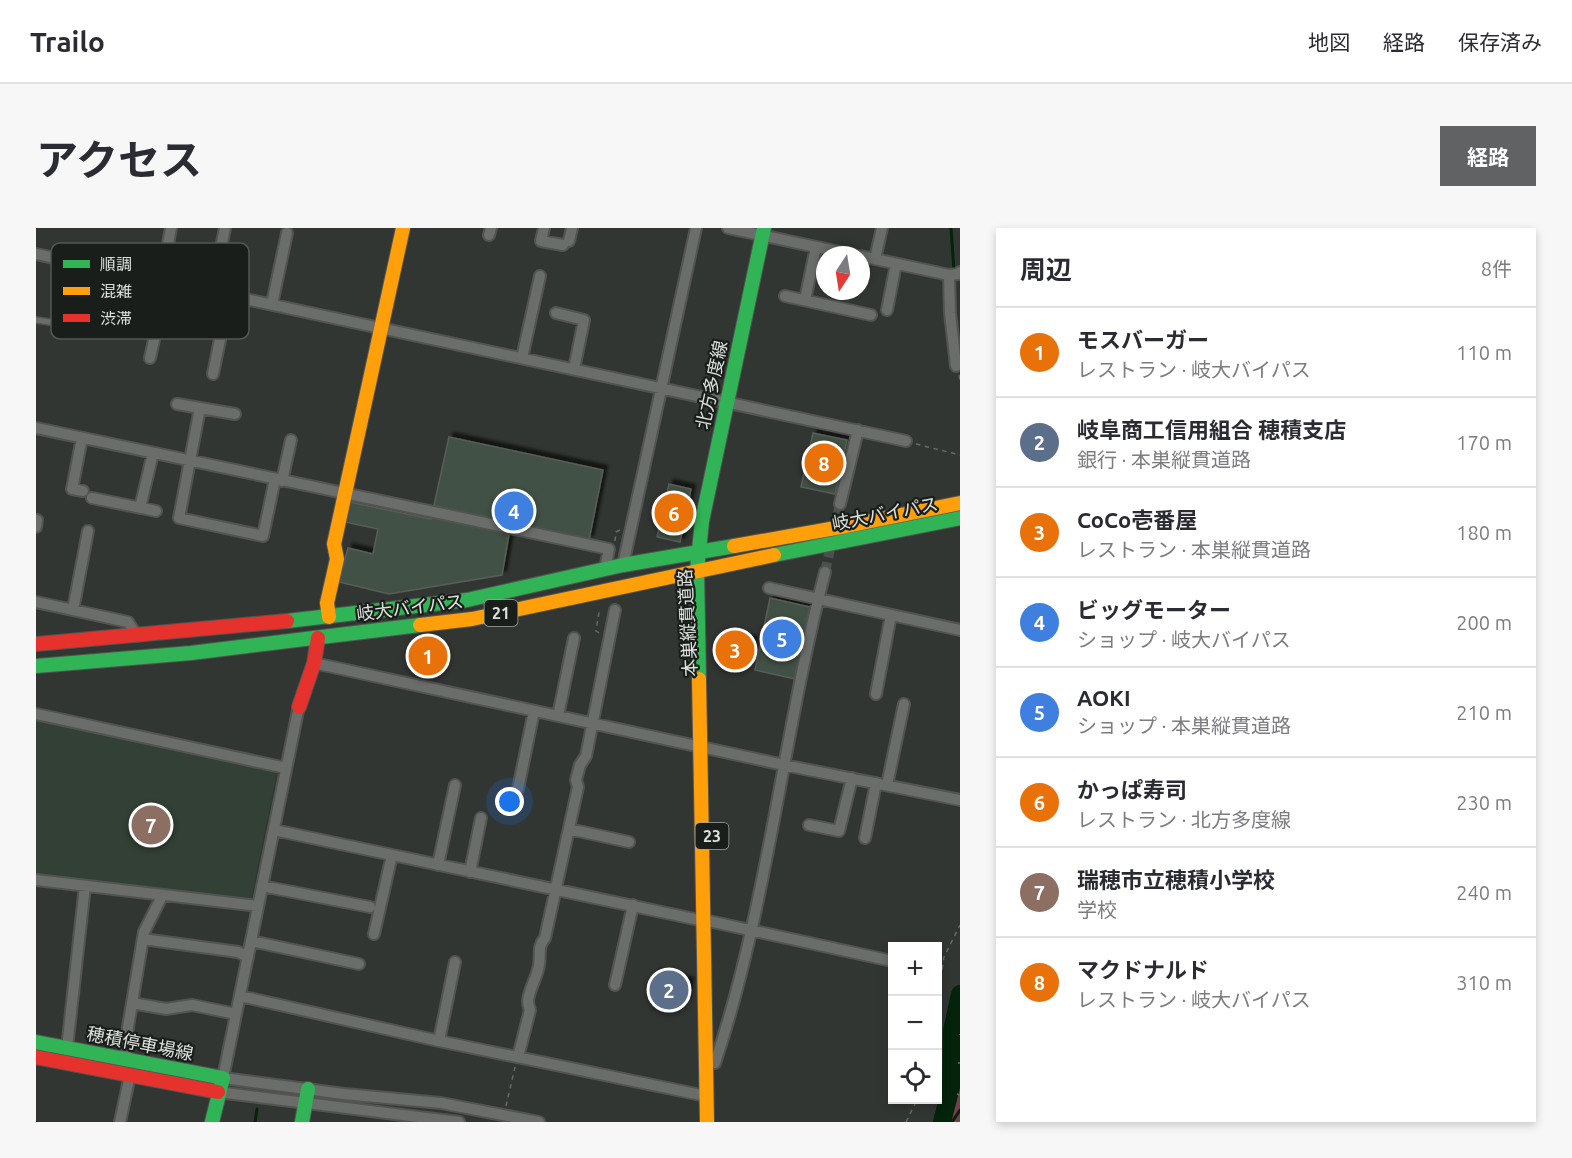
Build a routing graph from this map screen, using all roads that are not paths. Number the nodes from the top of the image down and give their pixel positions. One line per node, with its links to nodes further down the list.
1 (171, 228): 11 (street)
2 (225, 228): 12 (street)
3 (402, 228): 30 (main road)
4 (544, 228): 5 (street)
5 (572, 228)
6 (696, 228): 38 (street)
7 (728, 228): 9 (street)
8 (882, 228): 17 (street)
9 (763, 232): 13 (street); 39 (main road, 北方多度線 / 23)
10 (287, 233): 24 (street)
11 (169, 243)
12 (222, 243)
13 (816, 247): 23 (street)
14 (36, 254): 15 (street)
15 (51, 257)
16 (870, 258): 17 (street)
17 (875, 259): 18 (street)
18 (897, 264): 19 (street); 25 (street)
19 (954, 273): 35 (street)
20 (540, 276): 34 (street)
21 (785, 296): 23 (street)
22 (249, 299): 24 (street)
23 (805, 300): 27 (street)
24 (272, 304): 30 (street)
25 (887, 310)
26 (556, 313): 36 (street)
27 (871, 315)
28 (36, 320): 29 (lane)
29 (51, 322)
30 (381, 328): 34 (street); 52 (main road)
31 (153, 339): 33 (street)
32 (220, 339): 37 (street)
33 (150, 358)
34 (522, 358): 36 (street)
35 (956, 366)
36 (574, 369): 38 (street)
37 (213, 374)
38 (661, 388): 39 (street); 62 (street)
39 (727, 402): 44 (street); 61 (main road, 北方多度線 / 23)
40 (177, 404): 41 (street)
41 (200, 408): 42 (street); 49 (street)
42 (235, 414)
43 (36, 428): 45 (street)
44 (858, 430): 47 (street); 55 (street)
45 (81, 438): 48 (street); 51 (street)
46 (291, 440): 50 (street)
47 (906, 441)
48 (153, 453): 49 (street); 56 (street)
49 (191, 461): 50 (street); 50 (street)
50 (278, 480): 52 (street)
51 (83, 491)
52 (345, 494): 60 (main road); 63 (street)
53 (92, 498): 56 (street)
54 (960, 503): 61 (main road, 岐大バイパス / 21)
55 (840, 504)
56 (140, 508): 57 (street)
57 (156, 511)
58 (960, 518): 64 (main road, 岐大バイパス / 21)
59 (88, 531): 70 (street)
60 (334, 544): 66 (street); 73 (main road)
61 (700, 550): 62 (main road, 岐大バイパス / 21); 64 (main road, 本巣縦貫道路 / 23)
62 (623, 565): 63 (main road, 岐大バイパス / 21)
63 (605, 569): 73 (main road, 岐大バイパス / 21)
64 (702, 569): 76 (main road, 岐大バイパス / 21); 88 (main road, 本巣縦貫道路 / 23)
65 (825, 572): 68 (street)
66 (325, 583)
67 (769, 588): 68 (street)
68 (818, 599): 72 (street); 89 (street)
69 (36, 602): 70 (street)
70 (73, 610): 75 (street)
71 (615, 610): 87 (street)
72 (891, 615): 74 (street); 81 (street)
73 (329, 617): 75 (main road, 岐大バイパス / 21)
74 (960, 630)
75 (137, 636): 78 (main road, 岐大バイパス / 21)
76 (318, 638): 79 (main road, 岐大バイパス / 21); 80 (main road)
77 (574, 638): 86 (street)
78 (36, 644)
79 (36, 666)
80 (310, 668): 83 (main road); 84 (street)
81 (876, 694)
82 (904, 704): 92 (street)
83 (299, 707): 90 (street)
84 (534, 711): 86 (street); 94 (street)
85 (36, 714): 90 (street)
86 (558, 716): 87 (street)
87 (592, 723): 88 (street); 98 (street)
88 (705, 747): 89 (street); 113 (main road, 本巣縦貫道路 / 23)
89 (784, 765): 91 (street); 114 (street)
90 (286, 768): 99 (street)
91 (852, 778): 92 (street); 97 (street)
92 (882, 784): 95 (street); 100 (street)
93 (455, 786): 103 (street)
94 (518, 789)
95 (960, 800)
96 (481, 818): 104 (street)
97 (809, 825)
98 (569, 829): 101 (street); 108 (street)
99 (274, 830): 102 (street); 107 (street)
100 (864, 838)
101 (629, 842)
102 (392, 855): 103 (street); 115 (street)
103 (438, 865): 104 (street)
104 (470, 872): 108 (street)
105 (36, 880): 106 (street)
106 (85, 886): 109 (street); 128 (street)
107 (262, 886): 111 (street); 112 (street)
108 (556, 889): 110 (street); 130 (street)
109 (162, 896): 111 (street); 116 (street)
110 (633, 905): 113 (street); 122 (street)
111 (258, 906): 117 (street)
112 (370, 907)
113 (708, 921): 114 (street); 132 (main road, 本巣縦貫道路 / 23); 137 (main road, 本巣縦貫道路 / 23)
114 (750, 931): 119 (street); 132 (street)
115 (374, 934)
116 (143, 939): 118 (street); 124 (street)
117 (251, 941): 118 (street); 121 (street)
118 (248, 957): 123 (street)
119 (888, 960)
120 (456, 962): 126 (street)
121 (359, 964)
122 (615, 985)
123 (240, 996): 125 (street); 126 (street)
124 (132, 1004): 125 (street); 131 (street)
125 (236, 1014): 134 (street)
126 (439, 1041): 130 (street)
127 (36, 1042): 128 (main road, 穂積停車場線)
128 (67, 1048): 131 (main road, 穂積停車場線)
129 (36, 1057): 133 (main road, 穂積停車場線)
130 (518, 1058): 137 (street)
131 (126, 1059): 134 (main road, 穂積停車場線)
132 (716, 1063): 145 (main road, 本巣縦貫道路 / 23)
133 (130, 1075): 136 (main road, 穂積停車場線); 139 (street)
134 (223, 1078): 135 (street); 136 (main road)
135 (308, 1089): 138 (main road); 143 (street)
136 (218, 1092): 138 (street); 140 (main road)
137 (706, 1096): 144 (main road, 本巣縦貫道路 / 23)
138 (305, 1104): 141 (main road); 142 (street)
139 (120, 1122)
140 (212, 1122)
141 (302, 1122)
142 (459, 1122)
143 (539, 1122)
144 (707, 1122)
145 (716, 1122)

